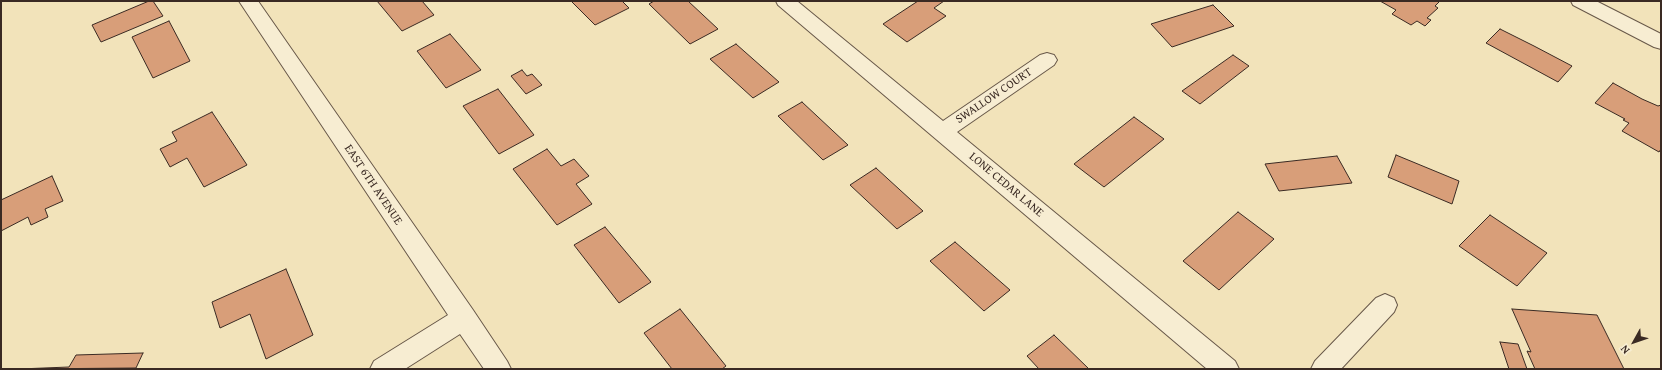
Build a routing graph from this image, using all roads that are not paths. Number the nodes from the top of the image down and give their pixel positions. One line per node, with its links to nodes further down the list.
1 (248, 1): 8 (street, EAST 6TH AVENUE)
2 (785, 1): 6 (street, LONE CEDAR LANE)
3 (1580, 1): 4 (street)
4 (1661, 42)
5 (1047, 60): 6 (street, SWALLOW COURT)
6 (942, 132): 11 (street, LONE CEDAR LANE)
7 (1385, 305): 12 (street)
8 (464, 318): 9 (street); 10 (street, EAST 6TH AVENUE)
9 (383, 369)
10 (498, 369)
11 (1226, 369)
12 (1324, 369)

